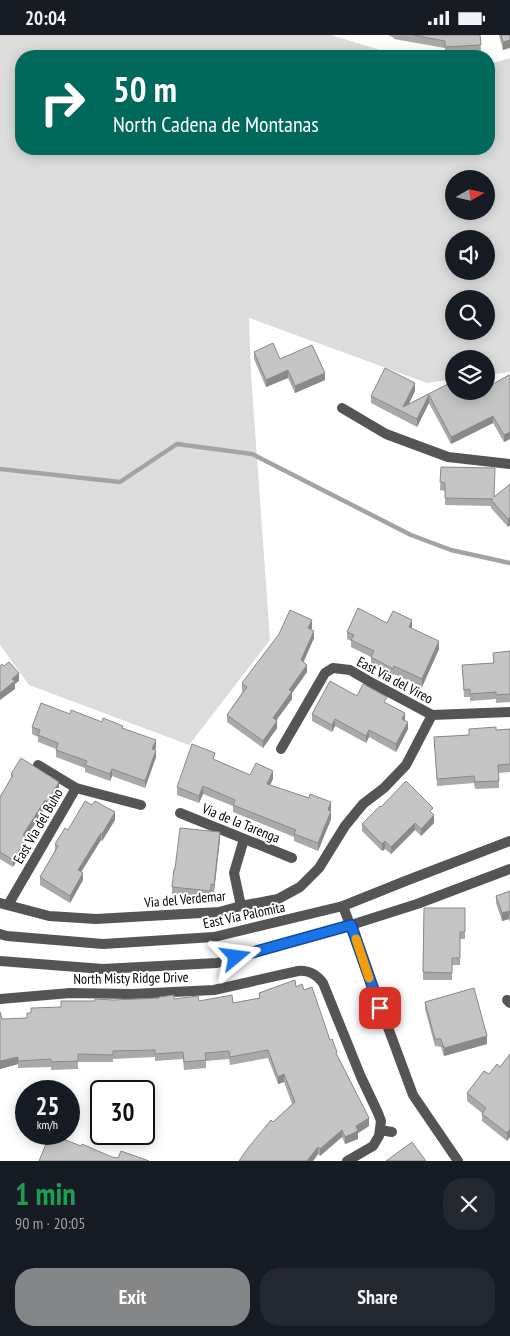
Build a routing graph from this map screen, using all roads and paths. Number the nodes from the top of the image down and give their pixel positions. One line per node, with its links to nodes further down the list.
1 (342, 408): 2 (street)
2 (510, 464)
3 (510, 712): 4 (street, East Via del Vireo)
4 (432, 715): 5 (street, East Via del Vireo); 15 (street, Via del Verdemar)
5 (281, 749)
6 (38, 765): 7 (street, East Via del Buho)
7 (76, 788): 8 (street, East Via del Buho); 14 (street, East Via del Buho)
8 (141, 805)
9 (180, 813): 10 (street, Via de la Tarenga)
10 (244, 839): 12 (street, Via de la Tarenga); 15 (street)
11 (510, 841): 16 (street, East Via Palomita)
12 (292, 858)
13 (510, 869): 17 (street)
14 (4, 904): 15 (street, Via del Verdemar)
15 (241, 906)
16 (343, 907): 17 (street); 18 (street, East Via Palomita)
17 (351, 925): 19 (street); 24 (street)
18 (0, 934)
19 (0, 961)
20 (0, 999): 21 (street, North Misty Ridge Drive)
21 (380, 1129): 22 (street); 23 (street)
22 (392, 1132)
23 (347, 1161)
24 (458, 1161)

